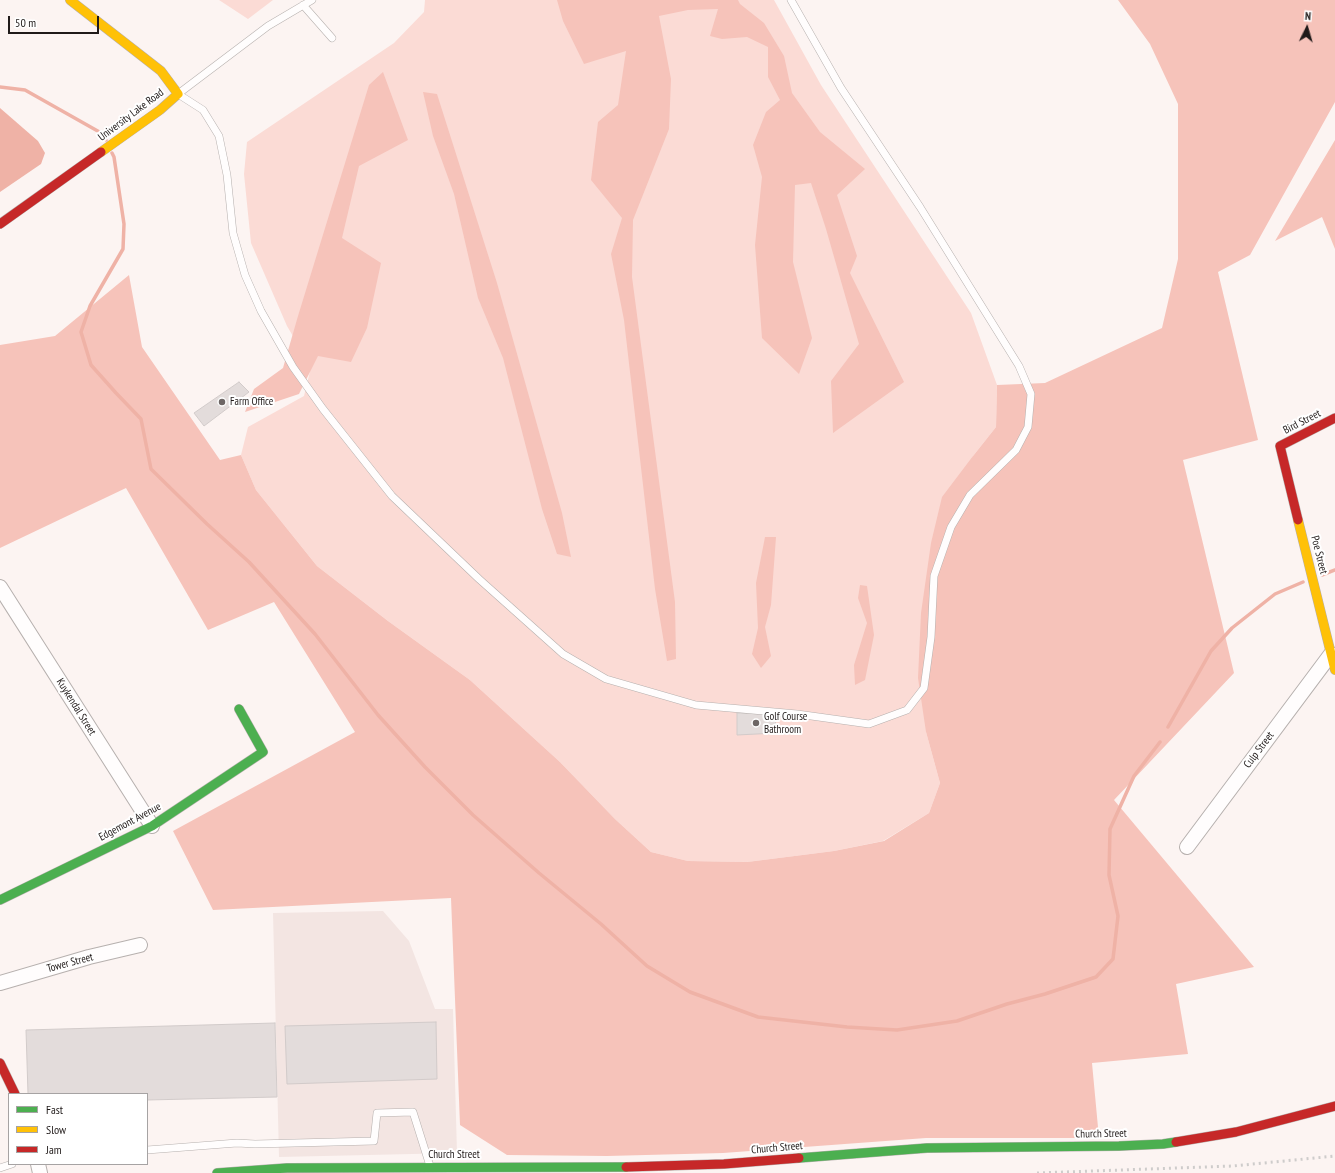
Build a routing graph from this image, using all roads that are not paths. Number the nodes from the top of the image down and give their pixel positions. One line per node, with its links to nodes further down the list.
1 (70, 0): 6 (street, University Lake Road)
2 (312, 0): 4 (lane)
3 (791, 0): 6 (lane)
4 (303, 5): 5 (lane); 6 (lane)
5 (332, 38)
6 (178, 94): 7 (street, University Lake Road)
7 (0, 224)
8 (1335, 418): 9 (street, Bird Street)
9 (1280, 446): 11 (street, Poe Street)
10 (0, 587): 14 (street, Kuykendal Street)
11 (1331, 654): 12 (street, Poe Street); 15 (street, Culp Street)
12 (1335, 670)
13 (238, 709): 14 (street, Edgemont Avenue)
14 (152, 826): 16 (street, Edgemont Avenue)
15 (1188, 847)
16 (0, 900)
17 (140, 945): 18 (street, Tower Street)
18 (0, 982)
19 (0, 1063): 20 (street)
20 (15, 1093)
21 (1335, 1106): 23 (street, Church Street)
22 (148, 1150): 23 (lane)
23 (430, 1167): 24 (street, Church Street)
24 (217, 1173)

